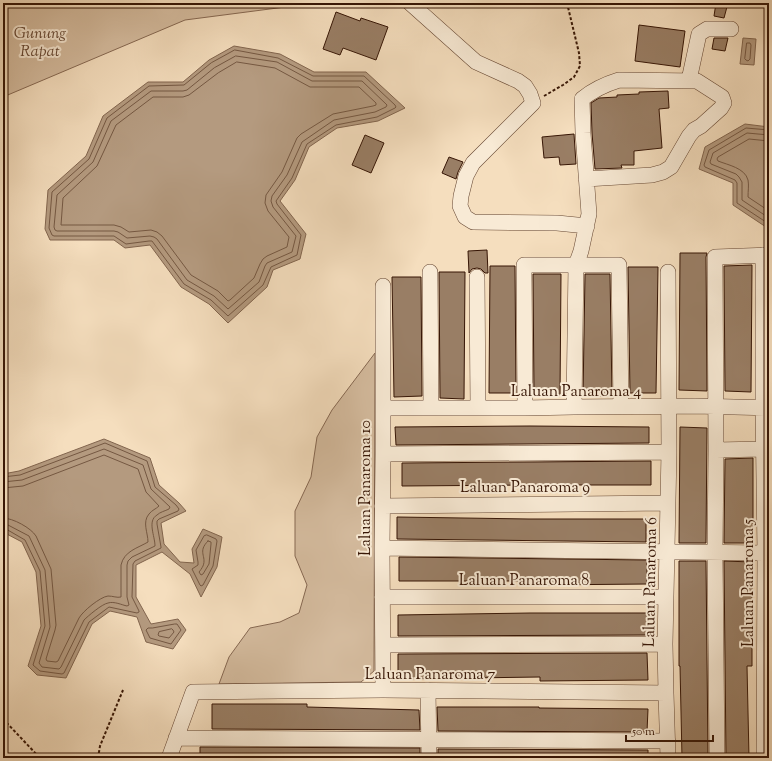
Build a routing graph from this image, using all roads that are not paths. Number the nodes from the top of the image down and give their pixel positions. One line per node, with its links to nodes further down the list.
1 (410, 3): 5 (street)
2 (731, 29): 3 (street)
3 (689, 80): 4 (street); 4 (street)
4 (586, 179): 5 (street)
5 (587, 226): 7 (street)
6 (766, 255): 15 (street); 16 (street, Laluan Panaroma 5)
7 (576, 265): 12 (street); 13 (street); 20 (street)
8 (430, 272): 18 (street)
9 (668, 272): 14 (street, Laluan Panaroma 6)
10 (477, 277): 19 (street)
11 (383, 286): 17 (street, Laluan Panaroma 10)
12 (574, 407): 13 (street, Laluan Panaroma 4); 20 (street, Laluan Panaroma 4)
13 (621, 407): 14 (street, Laluan Panaroma 4)
14 (668, 407): 15 (street, Laluan Panaroma 4); 22 (street, Laluan Panaroma 6)
15 (716, 407): 16 (street, Laluan Panaroma 4); 21 (street)
16 (766, 407): 24 (street, Laluan Panaroma 5)
17 (383, 408): 18 (street, Laluan Panaroma 4); 23 (street, Laluan Panaroma 10)
18 (431, 408): 19 (street, Laluan Panaroma 4)
19 (478, 408): 20 (street, Laluan Panaroma 4)
20 (525, 408)
21 (716, 450): 24 (street); 30 (street)
22 (669, 452): 23 (street); 25 (street, Laluan Panaroma 6)
23 (383, 454): 27 (street, Laluan Panaroma 10)
24 (765, 454): 26 (street, Laluan Panaroma 5)
25 (668, 503): 27 (street, Laluan Panaroma 9); 29 (street, Laluan Panaroma 6)
26 (767, 503): 31 (street, Laluan Panaroma 5)
27 (382, 506): 28 (street, Laluan Panaroma 10)
28 (382, 548): 29 (street); 32 (street, Laluan Panaroma 10)
29 (667, 552): 30 (street); 33 (street, Laluan Panaroma 6)
30 (715, 552): 31 (street); 49 (street)
31 (767, 553): 34 (street, Laluan Panaroma 5)
32 (382, 597): 33 (street, Laluan Panaroma 8); 36 (street, Laluan Panaroma 10)
33 (666, 597): 35 (street, Laluan Panaroma 6)
34 (767, 599): 37 (street, Laluan Panaroma 5)
35 (666, 644): 36 (street); 40 (street, Laluan Panaroma 6)
36 (383, 645): 38 (street, Laluan Panaroma 10)
37 (767, 647): 41 (street, Laluan Panaroma 5)
38 (383, 690): 39 (street, Laluan Panaroma 7); 42 (street, Laluan Panaroma 7)
39 (428, 690): 40 (street, Laluan Panaroma 7); 43 (street)
40 (666, 693): 44 (street, Laluan Panaroma 6)
41 (767, 694): 45 (street, Laluan Panaroma 5)
42 (176, 738): 43 (street); 46 (street)
43 (429, 740): 44 (street); 47 (street)
44 (668, 741): 48 (street, Laluan Panaroma 6)
45 (767, 741): 50 (street, Laluan Panaroma 5)
46 (169, 758)
47 (428, 758)
48 (668, 758)
49 (717, 758)
50 (764, 758)

